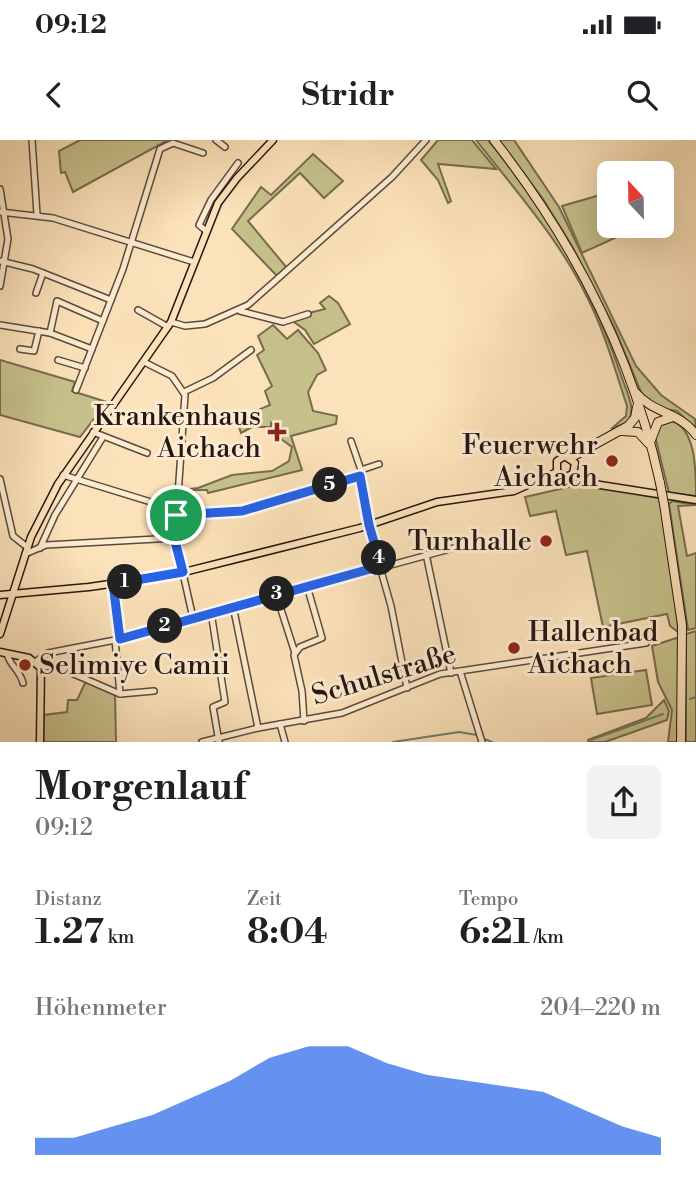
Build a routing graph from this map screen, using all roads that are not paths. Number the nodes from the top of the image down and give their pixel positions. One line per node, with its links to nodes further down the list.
1 (32, 140): 13 (street)
2 (216, 140): 6 (street)
3 (272, 140): 10 (main road)
4 (426, 140): 23 (street)
5 (495, 140): 37 (highway)
6 (225, 147)
7 (203, 153): 15 (street)
8 (237, 163): 9 (street)
9 (231, 172): 10 (street); 14 (street)
10 (237, 178): 14 (main road)
11 (0, 189): 12 (street)
12 (1, 212): 13 (street); 16 (street)
13 (37, 214): 15 (street)
14 (205, 230): 17 (main road)
15 (131, 242): 17 (street); 21 (street)
16 (2, 262): 18 (street); 19 (street)
17 (194, 262): 26 (main road)
18 (43, 273): 20 (street); 21 (street)
19 (0, 286)
20 (36, 293)
21 (111, 300): 25 (street)
22 (138, 310): 26 (street)
23 (240, 311): 24 (street); 26 (street)
24 (308, 314)
25 (103, 321): 29 (street); 31 (street)
26 (169, 324): 34 (main road)
27 (0, 325): 28 (street)
28 (39, 331): 29 (street); 30 (street)
29 (50, 333): 31 (street)
30 (20, 349)
31 (92, 349): 35 (street)
32 (251, 350): 38 (street)
33 (58, 360): 35 (street)
34 (144, 362): 38 (street); 41 (main road)
35 (85, 368): 36 (street)
36 (76, 390)
37 (634, 391): 39 (highway); 40 (highway)
38 (184, 392): 58 (street)
39 (637, 401): 42 (highway); 46 (highway)
40 (679, 418): 43 (highway); 46 (highway)
41 (93, 432): 44 (street); 53 (main road)
42 (618, 432): 46 (highway); 48 (highway)
43 (696, 435)
44 (103, 436): 47 (street); 55 (street)
45 (351, 441): 51 (street)
46 (651, 445): 96 (highway, bridge)
47 (147, 453)
48 (572, 460): 50 (main road); 52 (main road)
49 (379, 464): 51 (street)
50 (557, 472): 52 (main road); 59 (main road)
51 (360, 473): 58 (street); 59 (street)
52 (572, 474): 57 (main road)
53 (63, 475): 55 (street); 63 (main road)
54 (0, 479): 56 (street)
55 (76, 480): 58 (street); 62 (street)
56 (2, 498): 63 (street)
57 (696, 500)
58 (176, 512): 60 (street)
59 (369, 525): 65 (street); 66 (main road)
60 (175, 538): 62 (street); 66 (street)
61 (483, 540): 64 (street)
62 (40, 548): 63 (street)
63 (26, 551): 69 (main road)
64 (426, 554): 65 (street); 83 (street)
65 (381, 566): 68 (street); 85 (street)
66 (183, 572): 67 (main road); 74 (street)
67 (113, 584): 69 (main road); 76 (street)
68 (307, 586): 70 (street); 79 (street)
69 (12, 593): 71 (main road); 75 (main road)
70 (276, 594): 72 (street); 79 (street)
71 (0, 595)
72 (233, 606): 73 (street); 90 (street)
73 (211, 612): 74 (street); 92 (street)
74 (193, 618): 76 (street)
75 (0, 634)
76 (117, 640): 80 (street); 87 (street)
77 (646, 643): 82 (street, Schulstraße)
78 (4, 653): 80 (main road); 84 (street)
79 (295, 653): 88 (street)
80 (35, 662): 81 (main road)
81 (40, 668): 87 (street); 93 (main road)
82 (460, 671): 83 (street, Schulstraße); 91 (street)
83 (451, 673): 85 (street, Schulstraße)
84 (23, 683)
85 (407, 688): 88 (street, Schulstraße)
86 (154, 691): 87 (street)
87 (120, 694)
88 (304, 721): 89 (street, Schulstraße)
89 (280, 724): 90 (street, Schulstraße); 95 (street)
90 (258, 728): 92 (street, Schulstraße)
91 (481, 739)
92 (219, 740): 94 (street, Schulstraße)
93 (40, 742)
94 (202, 742)
95 (285, 742)
96 (681, 742)

